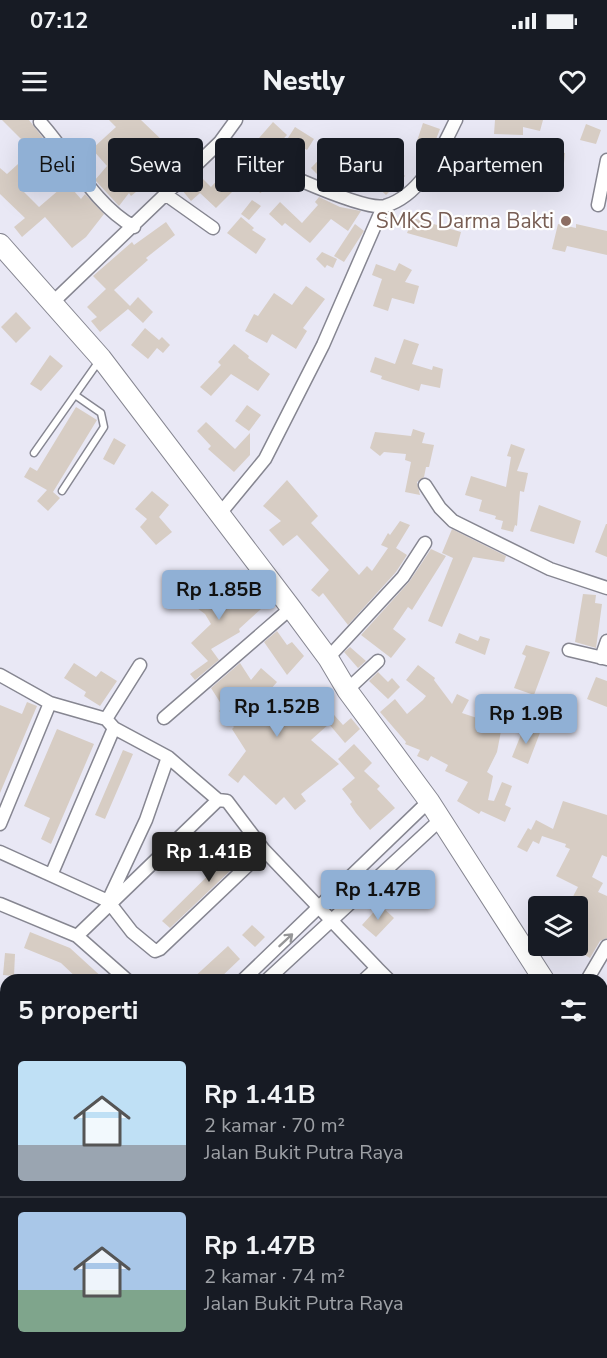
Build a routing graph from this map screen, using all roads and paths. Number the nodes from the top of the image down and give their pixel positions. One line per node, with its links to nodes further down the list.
1 (236, 120): 4 (street)
2 (456, 120): 10 (street)
3 (40, 122): 11 (street)
4 (223, 138)
5 (215, 147): 8 (street)
6 (607, 160): 9 (street)
7 (305, 182): 10 (street)
8 (165, 194): 11 (street); 12 (street)
9 (598, 205)
10 (383, 207): 20 (street)
11 (134, 227): 14 (street)
12 (213, 228)
13 (0, 244): 14 (main road)
14 (51, 304): 15 (main road)
15 (100, 358): 16 (lane); 20 (main road)
16 (75, 395): 17 (lane); 19 (lane)
17 (34, 453)
18 (425, 485): 22 (street)
19 (62, 491)
20 (218, 516): 23 (main road)
21 (425, 543): 26 (street)
22 (607, 588)
23 (291, 608): 26 (main road); 33 (street)
24 (607, 641): 27 (street)
25 (569, 650): 27 (street)
26 (328, 658): 31 (main road)
27 (604, 658)
28 (378, 661): 31 (street)
29 (140, 664): 34 (street)
30 (0, 675): 32 (street)
31 (346, 690): 37 (main road)
32 (50, 703): 34 (street); 39 (street)
33 (164, 718)
34 (110, 723): 35 (street); 42 (street)
35 (168, 757): 36 (street); 43 (street)
36 (218, 800): 40 (street); 43 (street)
37 (429, 801): 38 (main road); 45 (street)
38 (440, 820): 46 (street); 55 (main road)
39 (0, 824)
40 (264, 850): 43 (street); 45 (street)
41 (0, 852): 42 (street)
42 (52, 873): 43 (street)
43 (109, 903): 47 (street)
44 (0, 904): 47 (street)
45 (320, 908): 46 (street); 51 (street, one-way to 45)
46 (332, 921): 49 (street); 52 (street)
47 (77, 936): 50 (street)
48 (607, 946): 56 (street)
49 (377, 968): 53 (street); 54 (street)
50 (120, 974)
51 (249, 974)
52 (274, 974)
53 (370, 974)
54 (383, 974)
55 (540, 974)
56 (591, 974)

